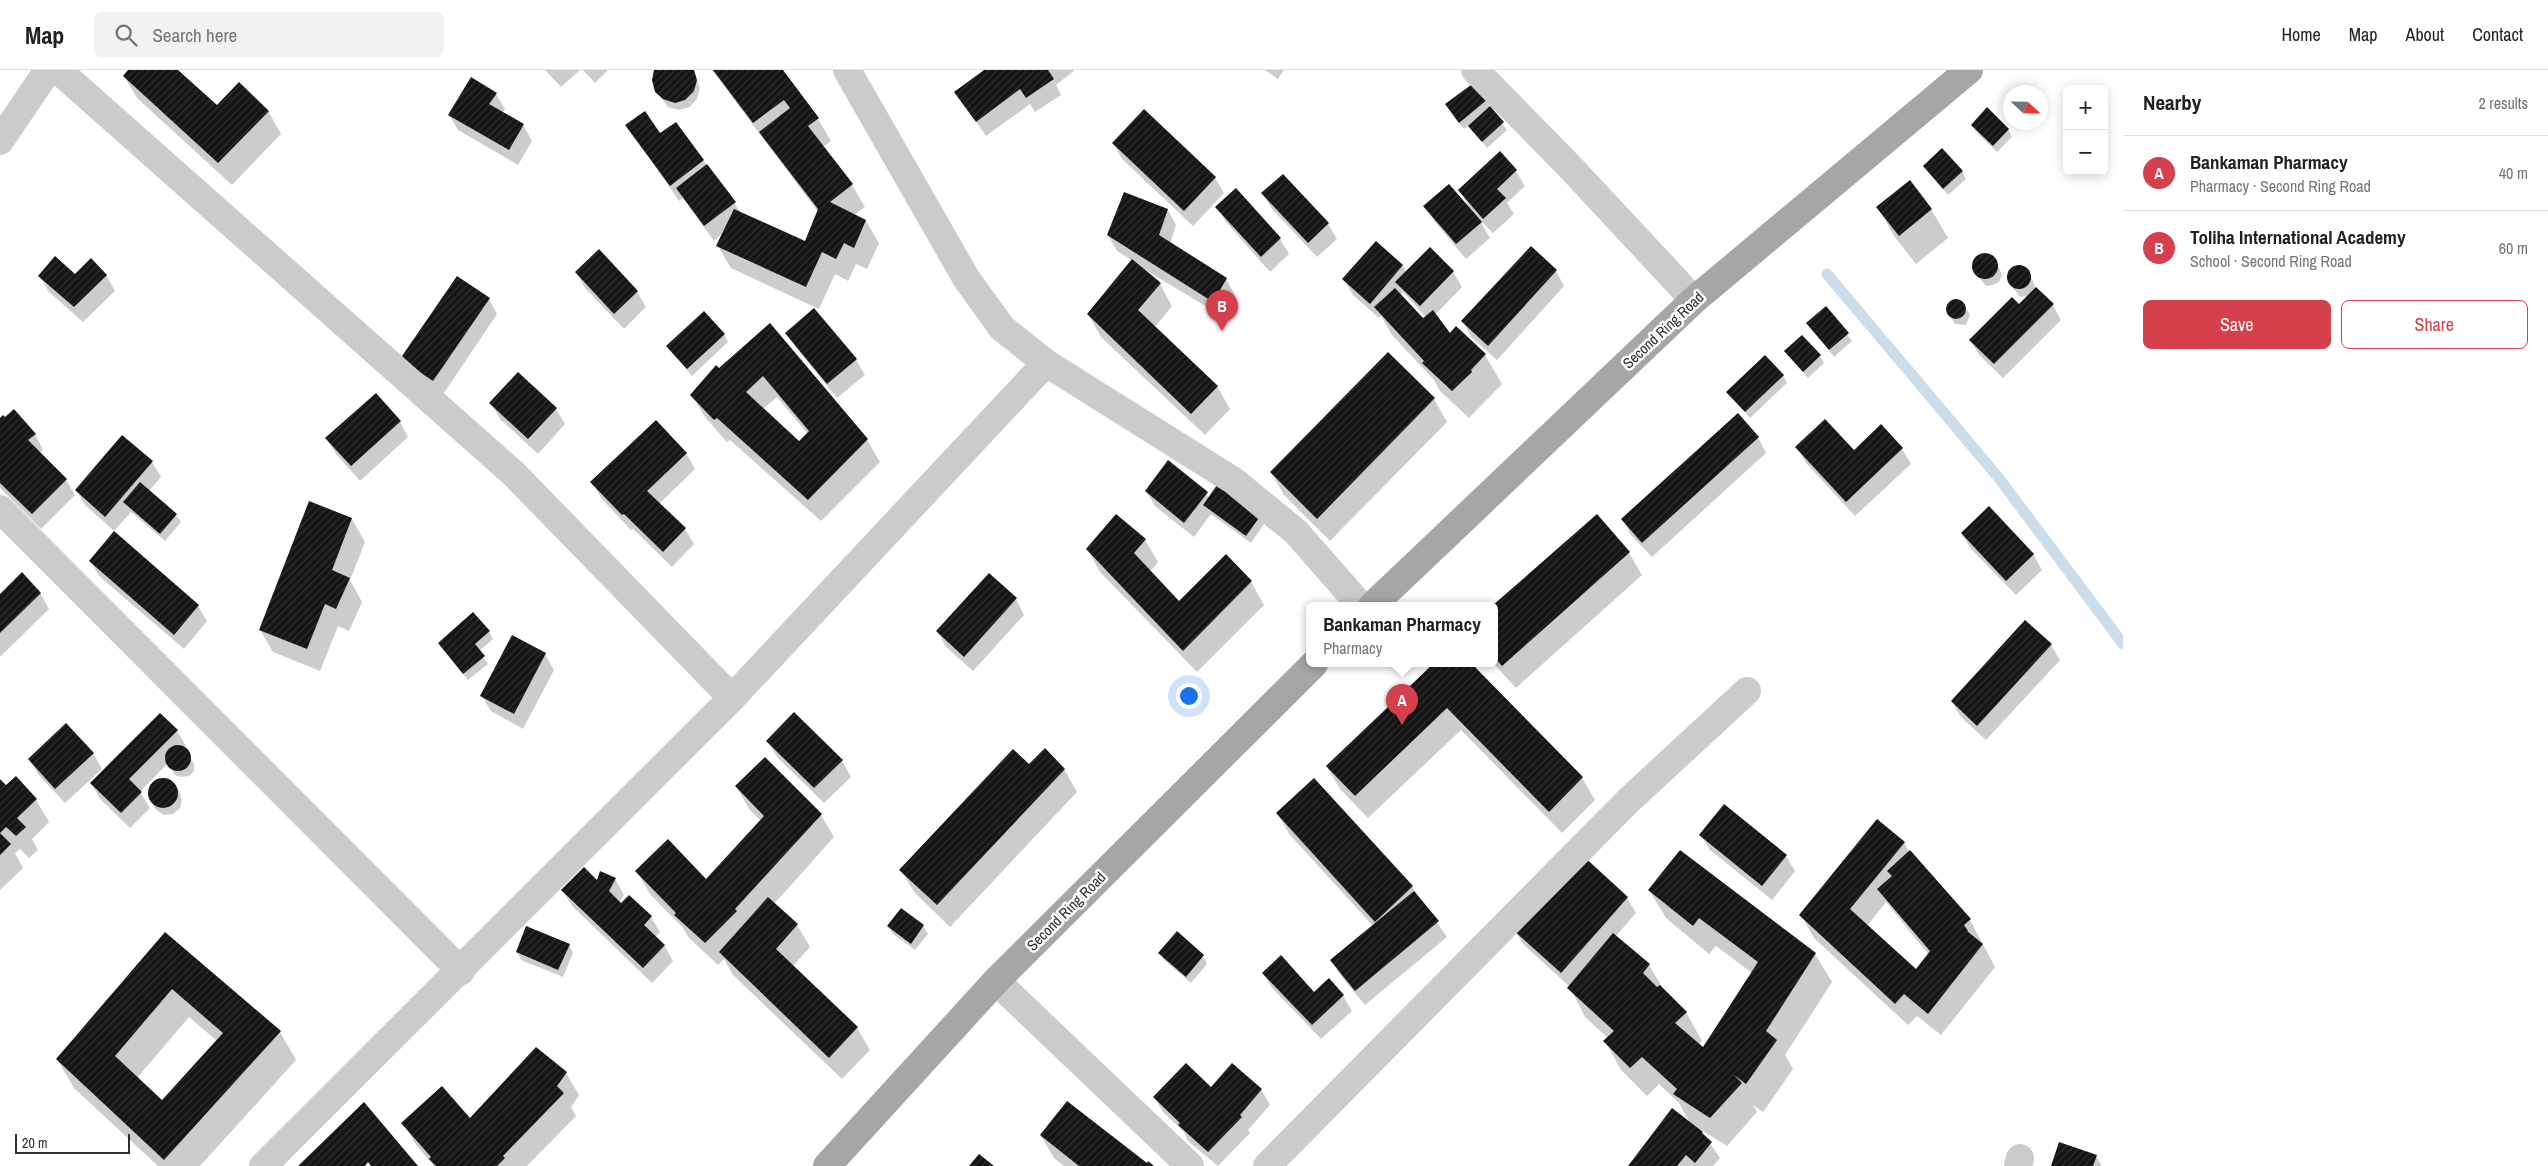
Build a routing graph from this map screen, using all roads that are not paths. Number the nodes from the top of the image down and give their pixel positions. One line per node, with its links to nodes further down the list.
1 (48, 70): 6 (street)
2 (58, 70): 14 (street)
3 (847, 70): 8 (street)
4 (1475, 70): 7 (street)
5 (1968, 70): 7 (main road, Second Ring Road)
6 (0, 141)
7 (1694, 300): 11 (main road, Second Ring Road)
8 (1046, 363): 10 (street); 14 (street)
9 (0, 509): 15 (street)
10 (1357, 602)
11 (1376, 602)
12 (1311, 667): 16 (main road, Second Ring Road)
13 (1747, 691): 20 (street)
14 (732, 698): 15 (street)
15 (461, 971): 17 (street)
16 (996, 982): 18 (main road, Second Ring Road); 19 (street)
17 (263, 1166)
18 (827, 1166)
19 (1190, 1166)
20 (1268, 1166)

